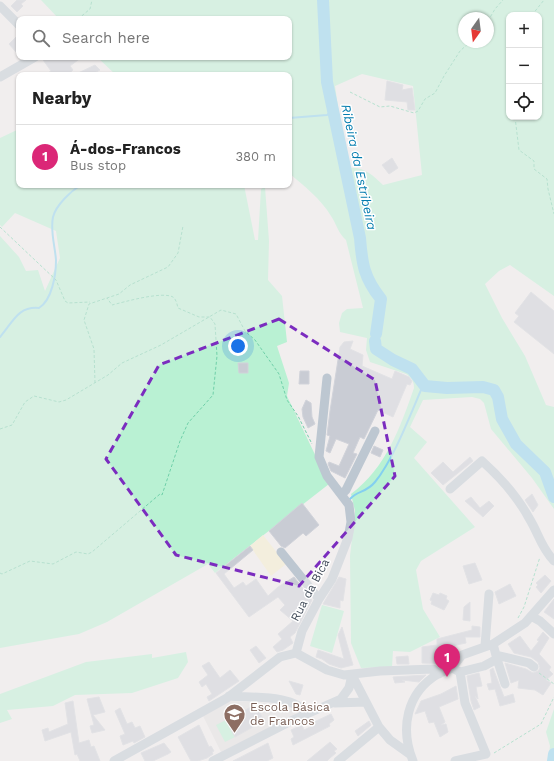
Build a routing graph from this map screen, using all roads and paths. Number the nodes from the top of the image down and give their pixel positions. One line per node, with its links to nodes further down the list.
1 (92, 0): 7 (path)
2 (503, 0): 5 (path)
3 (544, 0): 6 (path)
4 (0, 6): 8 (street)
5 (494, 12)
6 (534, 12)
7 (82, 16)
8 (16, 22)
9 (463, 48): 12 (path)
10 (30, 60): 11 (street)
11 (0, 77)
12 (350, 92)
13 (515, 120): 14 (path)
14 (554, 214)
15 (183, 226): 17 (path)
16 (0, 227): 18 (path)
17 (107, 298): 18 (path); 19 (path)
18 (90, 302): 21 (path)
19 (210, 317): 21 (path); 24 (path); 30 (path)
20 (327, 378): 26 (street, Rua da Bica)
21 (96, 383): 22 (path)
22 (0, 429)
23 (375, 431): 26 (street)
24 (312, 445)
25 (450, 489): 27 (street)
26 (342, 494): 33 (street, Rua da Bica)
27 (543, 547): 29 (street); 35 (path)
28 (281, 552): 33 (street)
29 (554, 561)
30 (0, 573)
31 (554, 590): 34 (street)
32 (489, 594): 37 (street)
33 (319, 599): 38 (street, Rua da Bica)
34 (531, 616): 36 (street); 37 (street)
35 (517, 619)
36 (554, 634)
37 (489, 645): 39 (street); 41 (street)
38 (296, 653): 43 (street); 47 (street)
39 (497, 657): 40 (street); 41 (street); 45 (street)
40 (534, 667)
41 (456, 670): 42 (street); 53 (street)
42 (436, 671): 43 (street); 56 (street)
43 (352, 675): 49 (street); 50 (street)
44 (541, 677): 46 (path)
45 (505, 684)
46 (554, 684)
47 (229, 696): 51 (street); 54 (street)
48 (554, 697): 53 (path)
49 (366, 702): 50 (street); 52 (street)
50 (334, 703): 51 (street)
51 (307, 714): 55 (street)
52 (379, 727): 56 (street); 59 (street)
53 (486, 754): 60 (street)
54 (131, 757): 57 (street)
55 (229, 757): 58 (street)
56 (412, 758)
57 (114, 761)
58 (213, 761)
59 (338, 761)
60 (455, 761)

